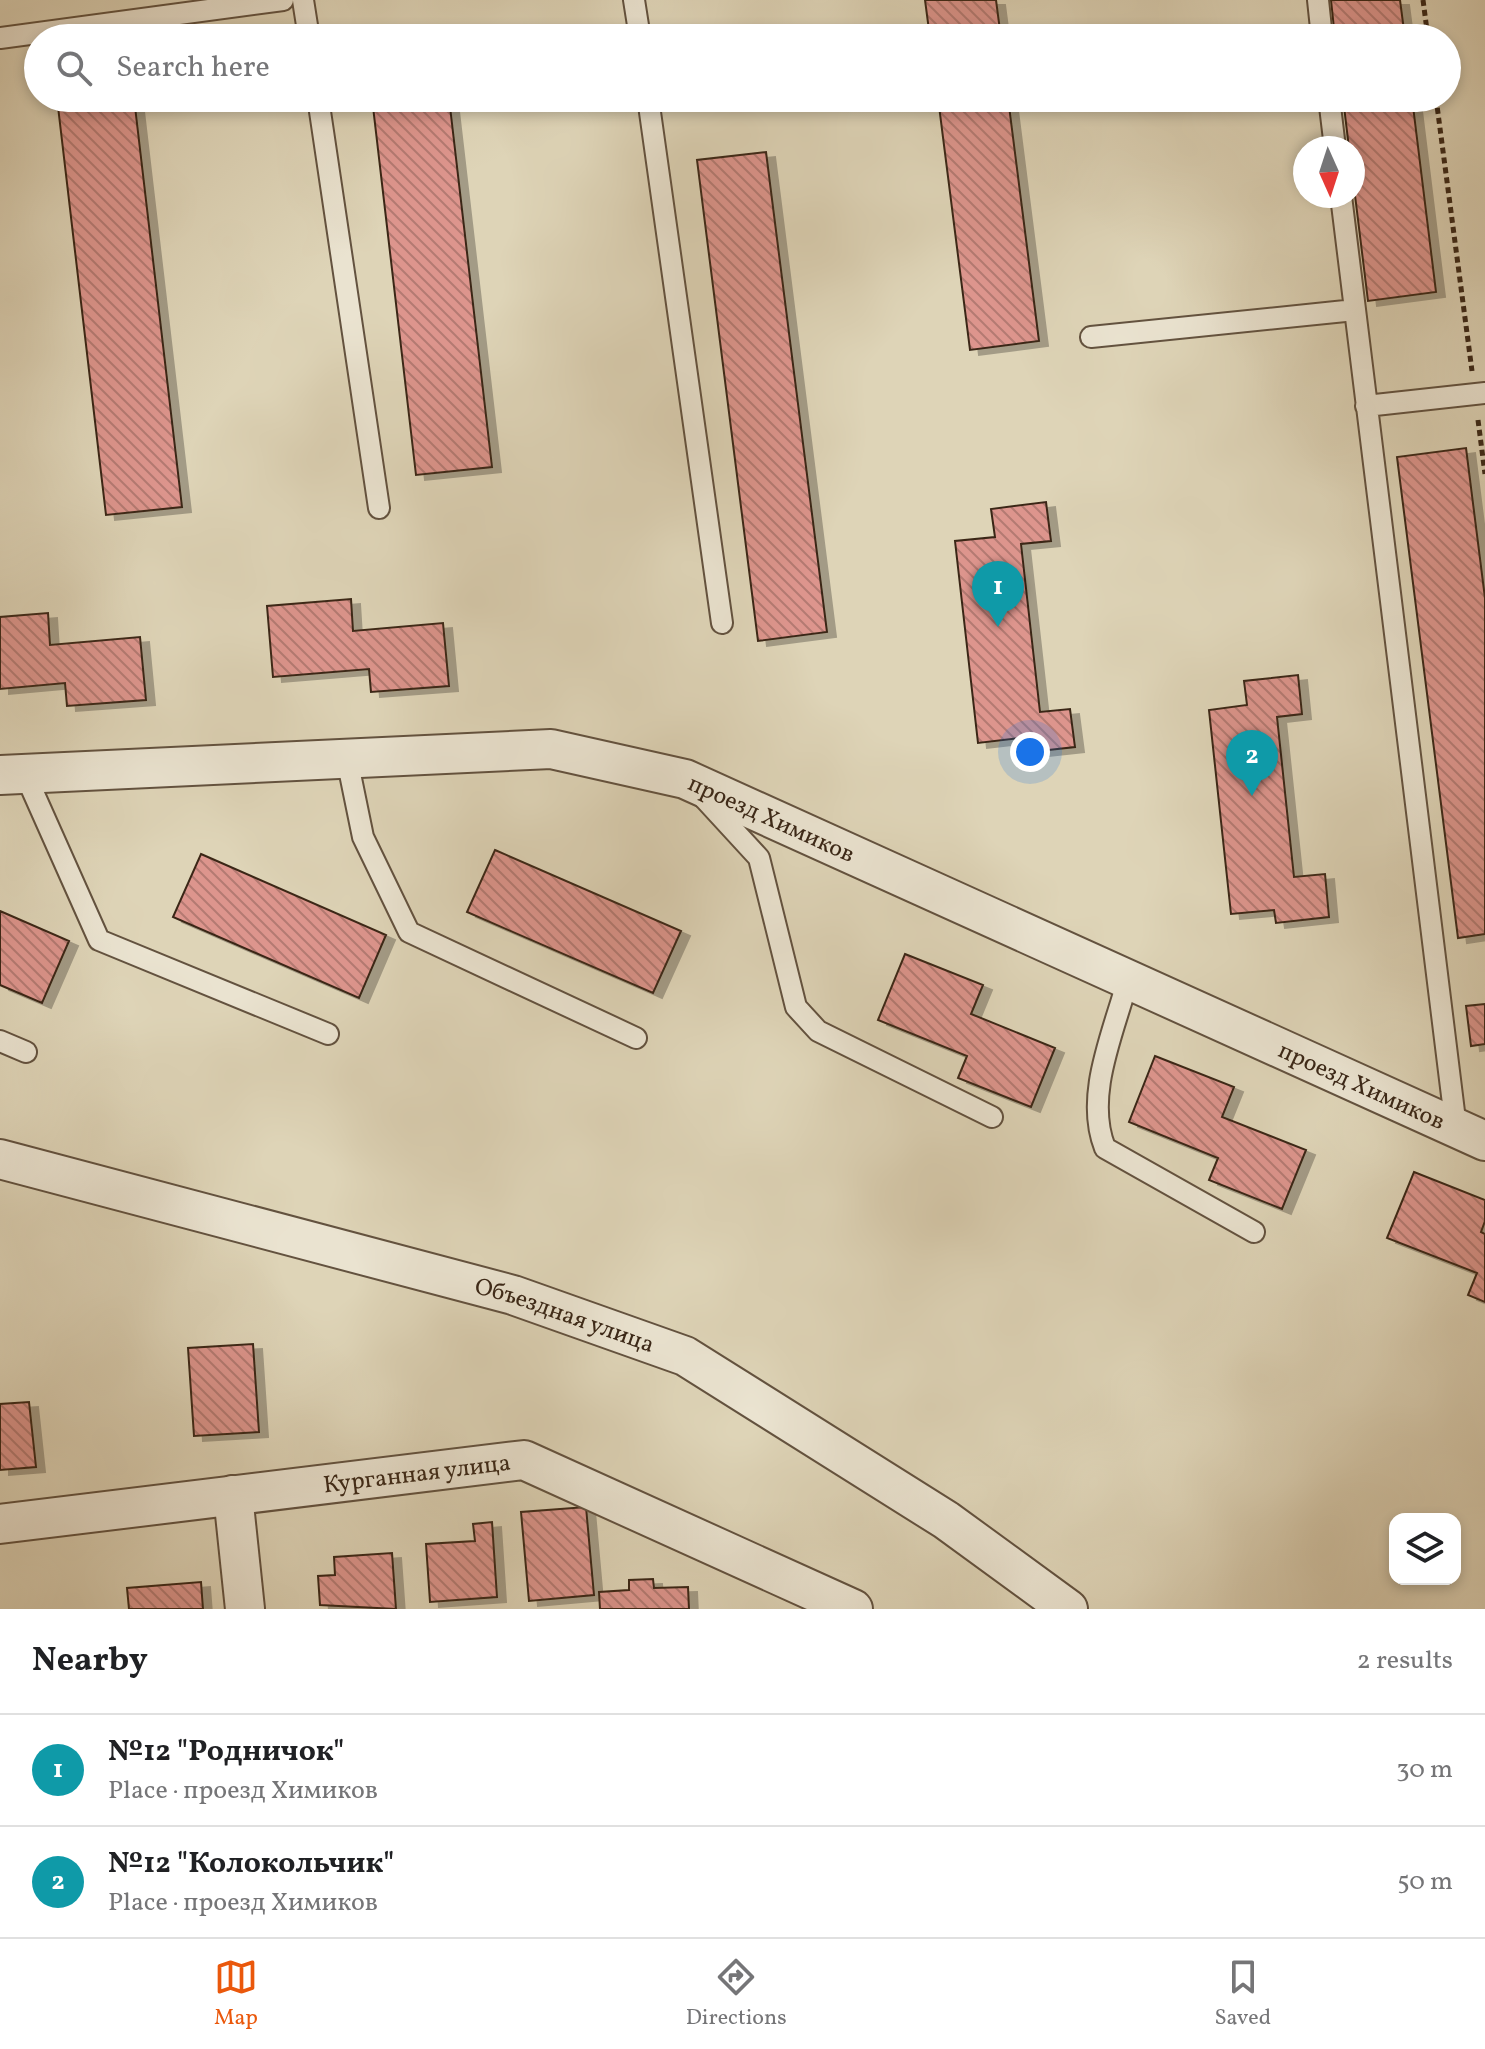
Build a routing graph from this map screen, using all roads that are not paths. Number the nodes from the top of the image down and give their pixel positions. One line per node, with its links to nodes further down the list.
1 (283, 0): 5 (lane)
2 (303, 0): 6 (lane)
3 (634, 0): 7 (lane)
4 (1318, 0): 8 (lane)
5 (104, 24)
6 (307, 24)
7 (638, 24)
8 (1321, 24)
9 (24, 35): 10 (lane)
10 (0, 38)
11 (320, 112): 20 (lane)
12 (650, 112): 21 (lane)
13 (1331, 112): 14 (lane)
14 (1334, 136)
15 (1342, 208): 16 (lane)
16 (1355, 310): 17 (lane); 19 (lane)
17 (1091, 337)
18 (1480, 394): 19 (lane)
19 (1366, 406): 31 (lane)
20 (379, 508)
21 (722, 623)
22 (347, 759): 23 (street, проезд Химиков); 24 (street, проезд Химиков); 27 (lane)
23 (13, 774): 26 (lane)
24 (685, 779): 25 (street, проезд Химиков); 30 (lane)
25 (1128, 979): 31 (street, проезд Химиков); 33 (lane)
26 (328, 1034)
27 (636, 1038)
28 (0, 1041): 29 (lane)
29 (26, 1052)
30 (992, 1117)
31 (1471, 1134)
32 (0, 1159): 38 (street, Объездная улица)
33 (1254, 1232)
34 (233, 1495): 35 (street, Курганная улица); 36 (street); 37 (street, Курганная улица)
35 (0, 1524)
36 (245, 1609)
37 (853, 1609)
38 (1068, 1609)

